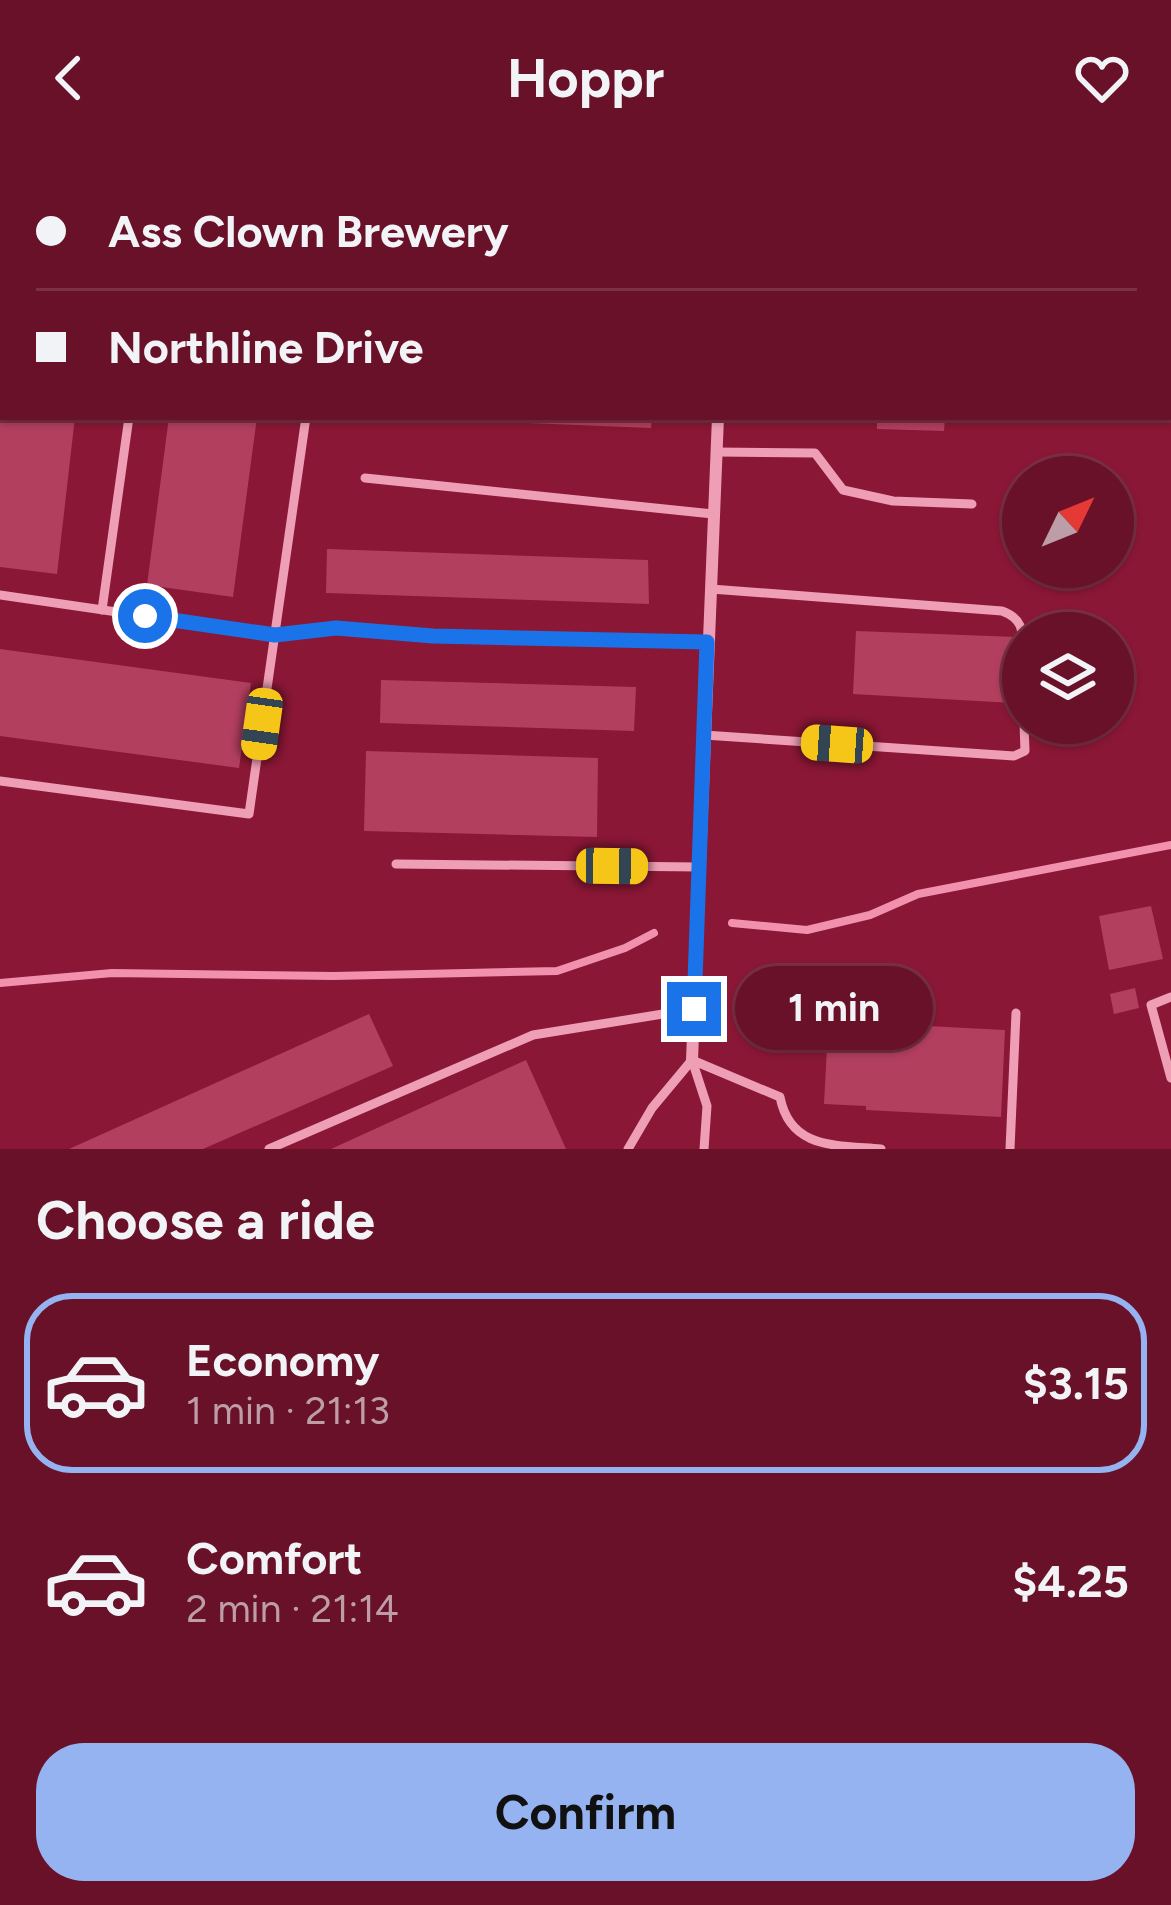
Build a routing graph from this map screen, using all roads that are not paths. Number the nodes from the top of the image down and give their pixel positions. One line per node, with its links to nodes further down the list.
1 (129, 420): 10 (lane)
2 (306, 420): 12 (lane)
3 (718, 420): 4 (street)
4 (716, 452): 6 (lane); 7 (street)
5 (365, 478): 7 (lane)
6 (972, 504)
7 (713, 514): 8 (street)
8 (711, 589): 11 (lane); 13 (street)
9 (0, 595): 10 (lane)
10 (102, 610): 12 (lane)
11 (1005, 612)
12 (275, 635): 13 (lane); 16 (lane)
13 (707, 642): 14 (street)
14 (704, 735): 15 (lane); 18 (street)
15 (1025, 744)
16 (0, 781)
17 (396, 864): 18 (lane)
18 (699, 867): 20 (street)
19 (1171, 997): 23 (lane)
20 (694, 1009): 22 (street); 24 (lane)
21 (1016, 1013): 28 (lane)
22 (692, 1060): 25 (lane); 26 (lane); 27 (lane)
23 (1171, 1078)
24 (269, 1149)
25 (628, 1149)
26 (704, 1149)
27 (881, 1149)
28 (1010, 1149)

